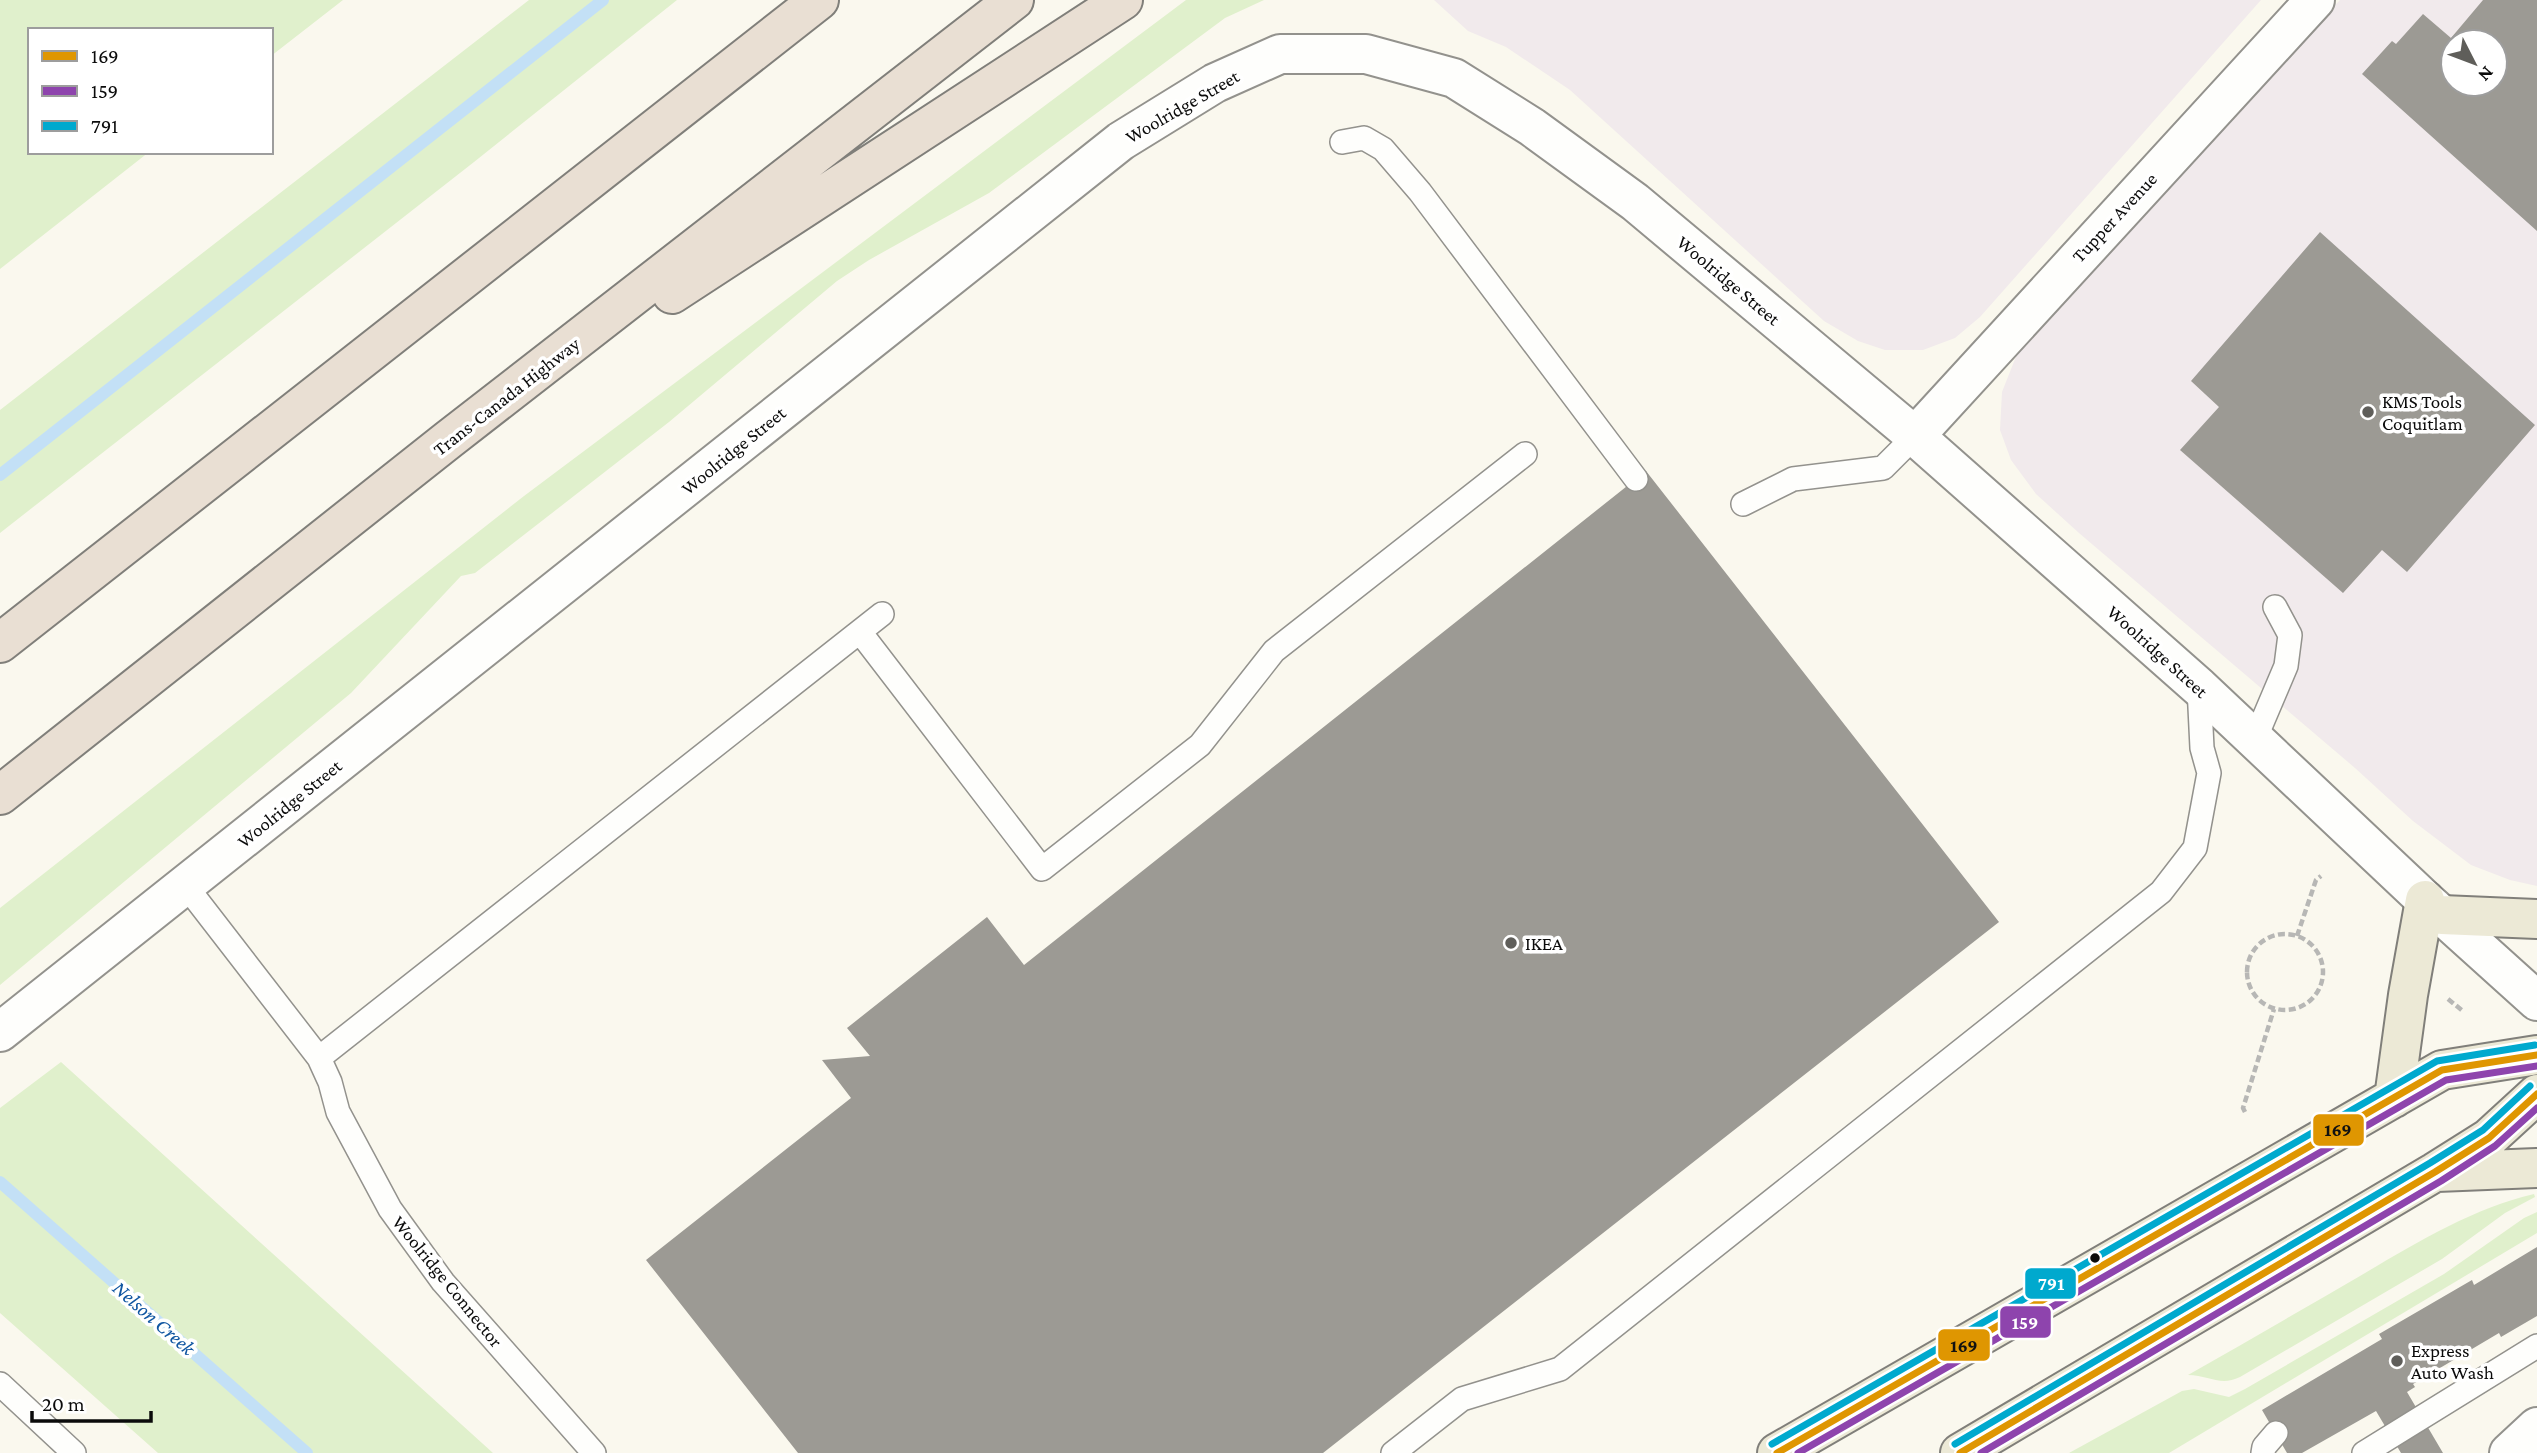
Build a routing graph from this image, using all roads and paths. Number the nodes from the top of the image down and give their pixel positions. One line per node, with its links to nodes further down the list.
1 (820, 0): 14 (highway)
2 (1014, 0): 7 (highway, Trans-Canada Highway)
3 (1123, 0): 7 (highway)
4 (2315, 0): 6 (street, Tupper Avenue)
5 (1342, 142): 9 (lane)
6 (1915, 436): 10 (lane); 15 (street, Woolridge Street); 19 (street, Woolridge Street)
7 (448, 440): 17 (highway, Trans-Canada Highway)
8 (1525, 454): 13 (lane)
9 (1636, 479)
10 (1744, 504)
11 (2275, 607): 16 (lane)
12 (882, 614): 13 (lane)
13 (860, 632): 27 (lane)
14 (0, 643)
15 (2199, 687): 16 (street, Woolridge Street); 39 (lane)
16 (2255, 739): 20 (street, Woolridge Street)
17 (0, 795)
18 (2321, 876): 22 (path)
19 (186, 886): 25 (street, Woolridge Street); 27 (lane, Woolridge Connector)
20 (2433, 907): 21 (main road); 23 (street, Woolridge Street); 29 (main road)
21 (2537, 919)
22 (2297, 936): 24 (path); 24 (path)
23 (2537, 1001)
24 (2274, 1009): 30 (path)
25 (0, 1032)
26 (2537, 1055): 29 (main road)
27 (319, 1058): 38 (lane, Woolridge Connector)
28 (2537, 1094): 32 (main road)
29 (2394, 1098): 40 (main road)
30 (2245, 1112)
31 (2537, 1168): 32 (main road)
32 (2435, 1172): 41 (main road)
33 (2537, 1346): 43 (lane)
34 (0, 1384): 37 (lane)
35 (2537, 1427): 44 (street)
36 (2276, 1433): 42 (lane)
37 (74, 1453)
38 (594, 1453)
39 (1393, 1453)
40 (1777, 1453)
41 (1960, 1453)
42 (2263, 1453)
43 (2364, 1453)
44 (2509, 1453)

